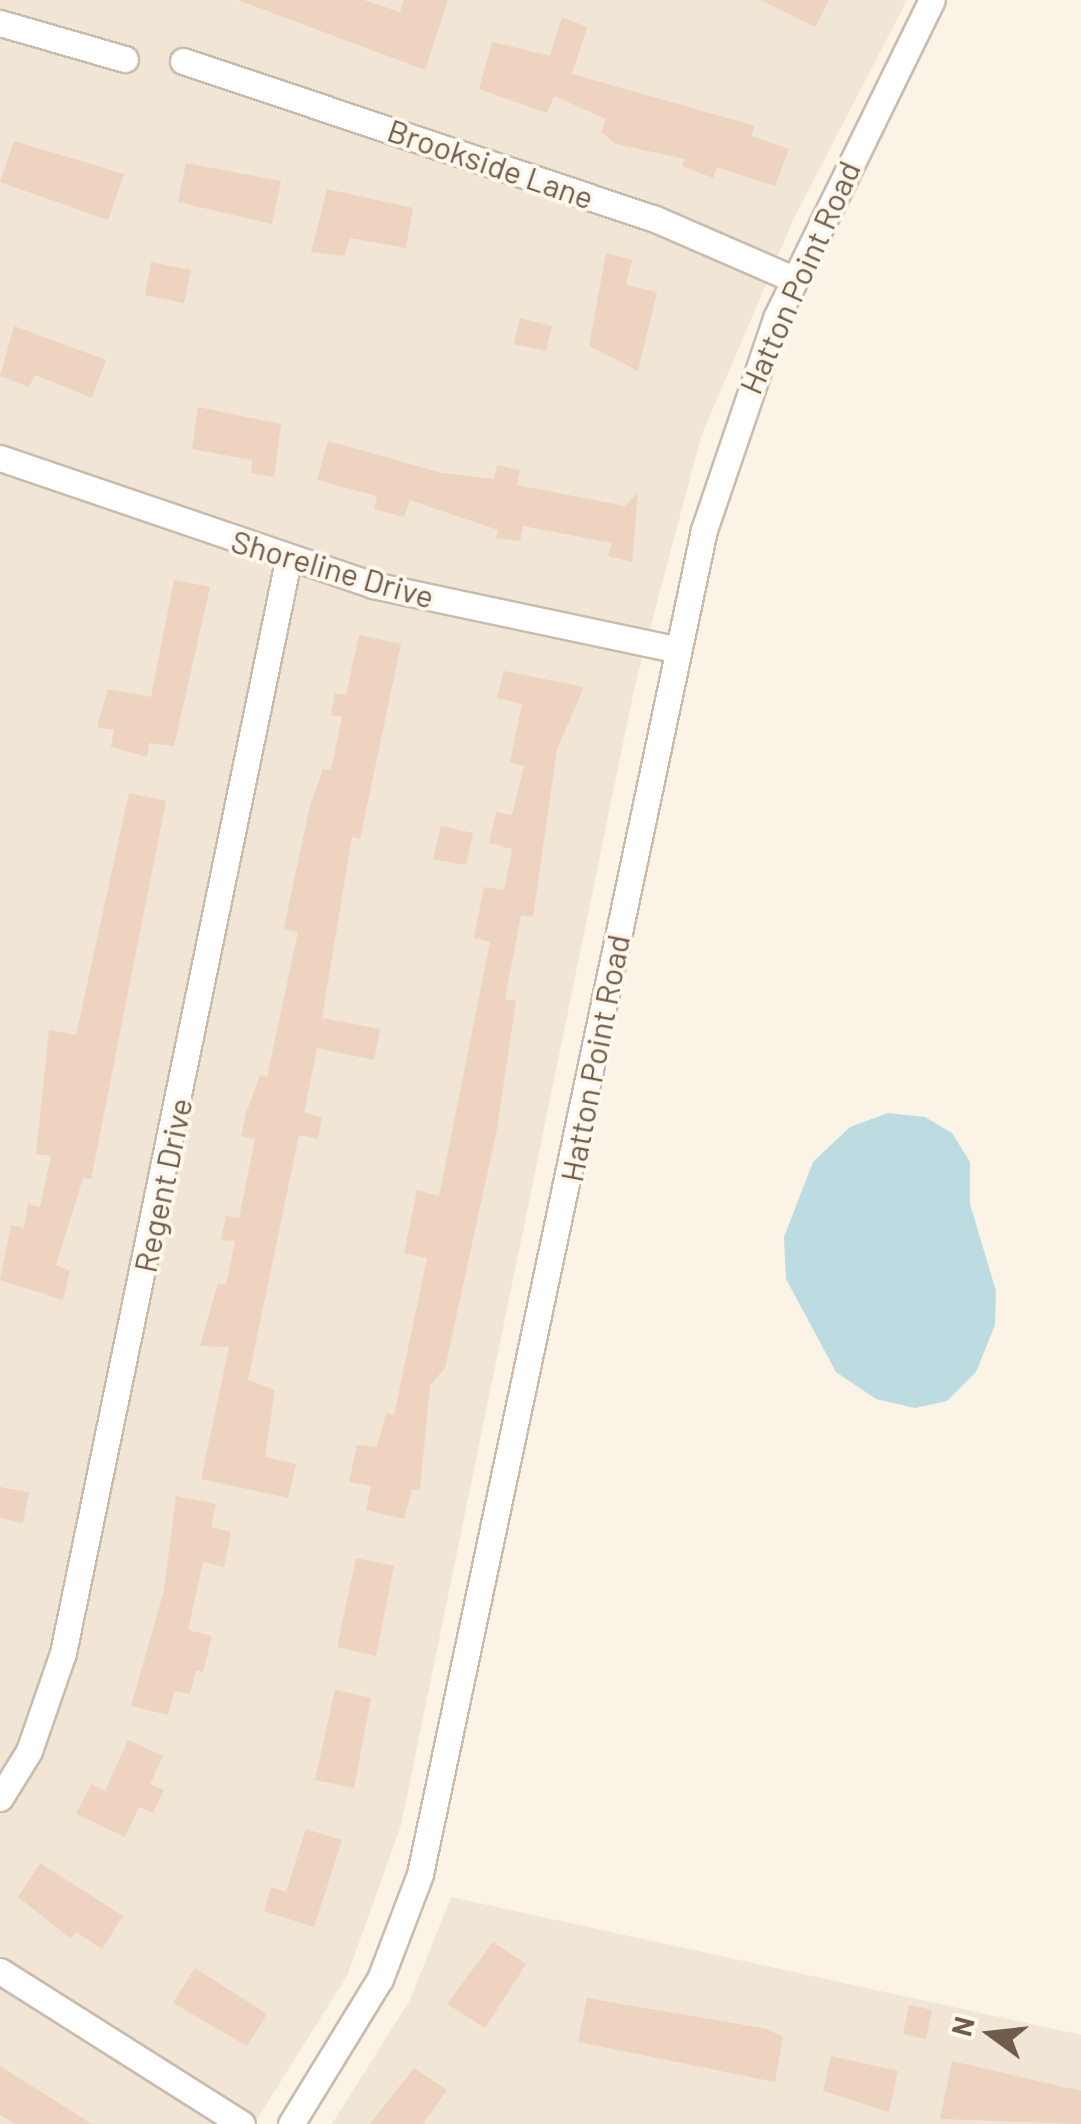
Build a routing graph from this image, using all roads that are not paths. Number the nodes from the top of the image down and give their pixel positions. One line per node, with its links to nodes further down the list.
1 (932, 0): 5 (street, Hatton Point Road)
2 (5, 25): 3 (street)
3 (125, 60)
4 (183, 61): 5 (street, Brookside Lane)
5 (793, 279): 8 (street, Hatton Point Road)
6 (0, 458): 7 (street, Shoreline Drive)
7 (288, 561): 8 (street, Shoreline Drive); 9 (street, Regent Drive)
8 (674, 650): 12 (street, Hatton Point Road)
9 (0, 1798)
10 (0, 1971): 11 (street)
11 (242, 2124)
12 (291, 2124)

